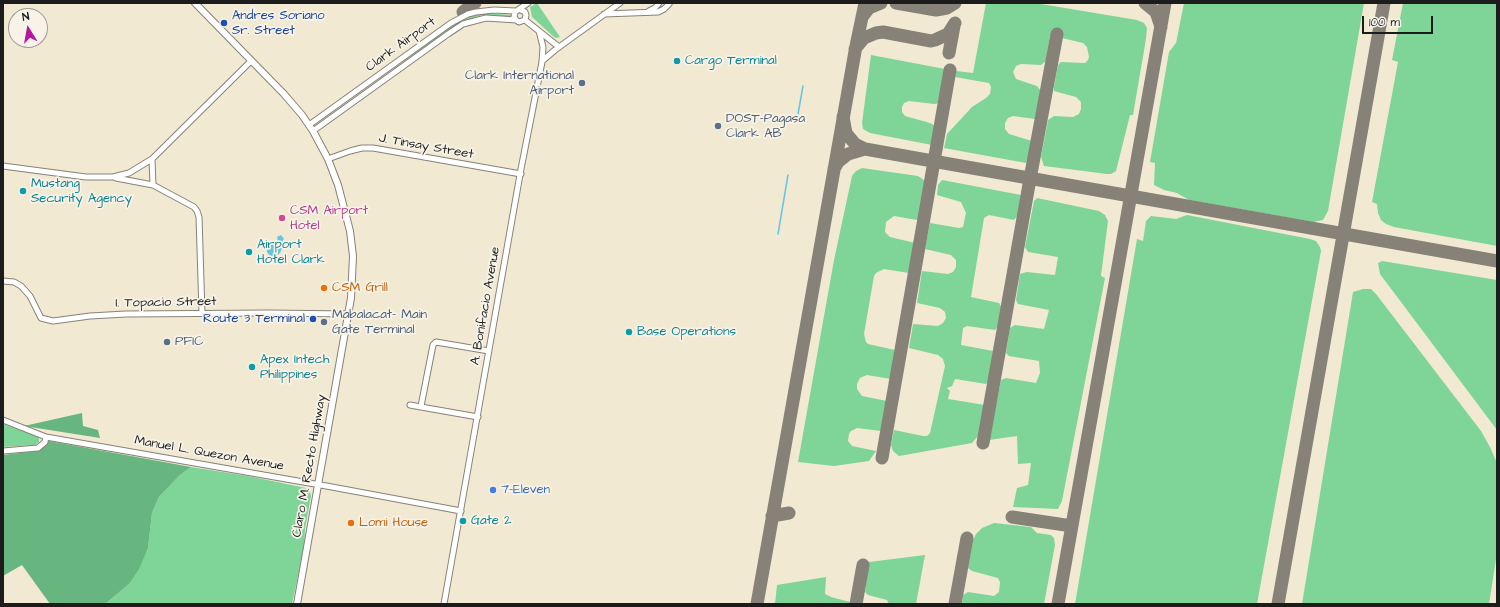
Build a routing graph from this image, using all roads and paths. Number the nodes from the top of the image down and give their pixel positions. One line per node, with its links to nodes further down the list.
1 (195, 3): 14 (main road, Claro M. Recto Highway)
2 (528, 3): 6 (street)
3 (620, 3): 8 (street)
4 (659, 3): 7 (street)
5 (669, 4): 7 (street)
6 (518, 10): 9 (street); 10 (street); 13 (street, Clark Airport)
7 (645, 13): 8 (street)
8 (604, 14): 12 (street)
9 (516, 20): 10 (street); 16 (street, Clark Airport)
10 (525, 20): 11 (street)
11 (539, 31): 12 (street); 15 (street, A. Bonifacio Avenue)
12 (559, 47): 15 (street)
13 (399, 60): 16 (street); 17 (street, Clark Airport)
14 (251, 61): 17 (main road, Claro M. Recto Highway); 19 (street)
15 (542, 62): 22 (street, A. Bonifacio Avenue)
16 (403, 66): 18 (street, Clark Airport)
17 (309, 125): 18 (main road, Claro M. Recto Highway)
18 (313, 130): 20 (main road, Claro M. Recto Highway)
19 (152, 159): 23 (street); 24 (street)
20 (328, 159): 22 (street, J. Tinsay Street); 27 (main road, Claro M. Recto Highway)
21 (3, 166): 23 (street)
22 (521, 174): 28 (street, A. Bonifacio Avenue)
23 (113, 177): 24 (street)
24 (153, 185): 26 (street)
25 (3, 281): 26 (street, I. Topacio Street)
26 (202, 313): 27 (street, I. Topacio Street)
27 (348, 314): 35 (main road, Claro M. Recto Highway)
28 (489, 351): 30 (street); 31 (street, A. Bonifacio Avenue)
29 (410, 404): 30 (street)
30 (421, 406): 31 (street)
31 (478, 417): 36 (street, A. Bonifacio Avenue)
32 (3, 420): 33 (street, Manuel L. Quezon Avenue)
33 (46, 437): 34 (street); 35 (street, Manuel L. Quezon Avenue)
34 (3, 451)
35 (318, 484): 36 (street, Manuel L. Quezon Avenue); 37 (main road, Claro M. Recto Highway)
36 (460, 511): 38 (street, A. Bonifacio Avenue)
37 (297, 604)
38 (444, 604)

